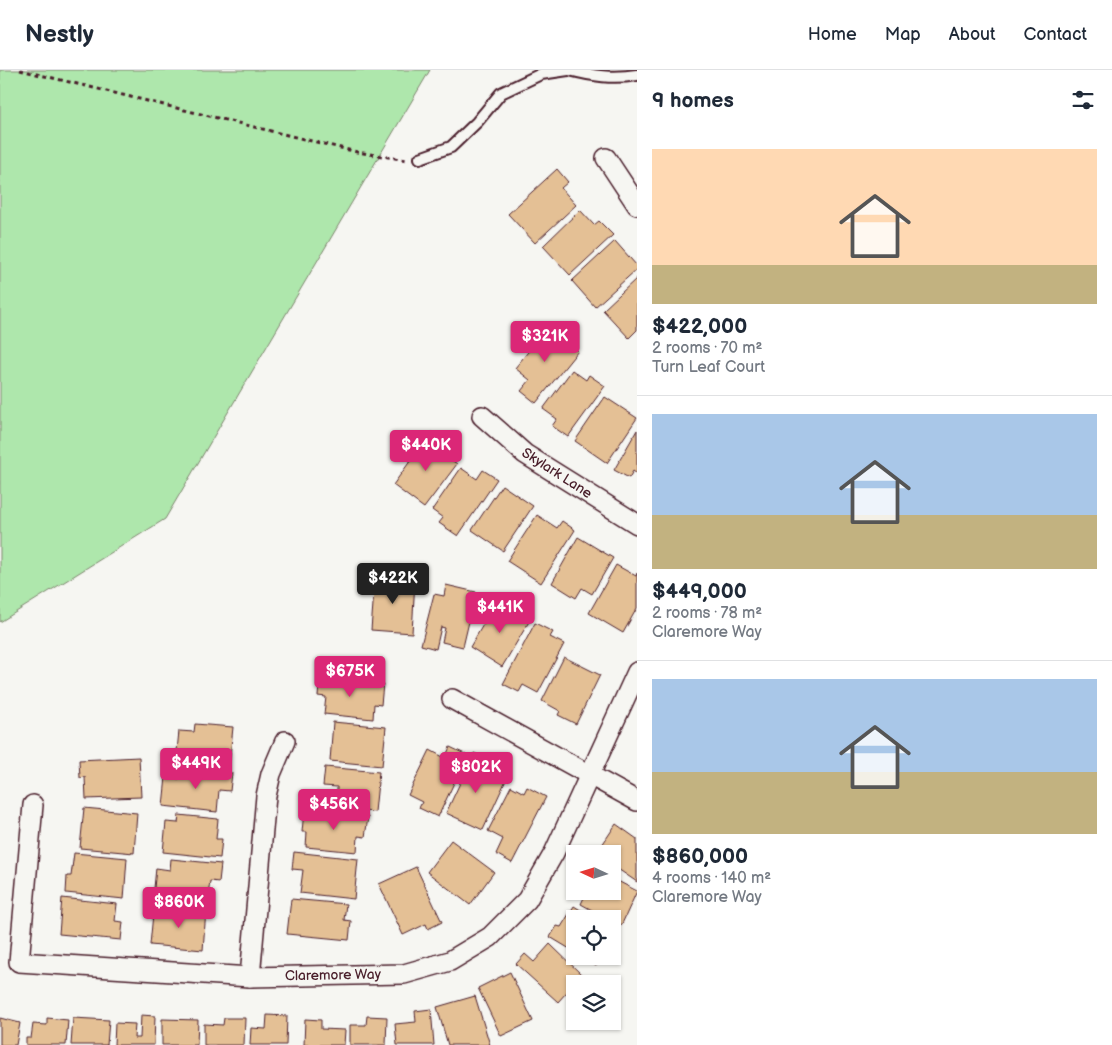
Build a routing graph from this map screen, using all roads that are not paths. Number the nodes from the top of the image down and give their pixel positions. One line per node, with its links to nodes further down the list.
1 (568, 70): 2 (lane); 3 (lane)
2 (637, 75)
3 (420, 158)
4 (606, 158): 5 (street)
5 (637, 205)
6 (482, 416): 7 (street, Skylark Lane)
7 (637, 524)
8 (637, 672): 11 (street, Claremore Way)
9 (452, 699): 11 (street)
10 (285, 741): 14 (street)
11 (591, 774): 12 (street); 14 (street, Claremore Way)
12 (637, 801)
13 (33, 805): 14 (street, Claremore Way)
14 (250, 977)

